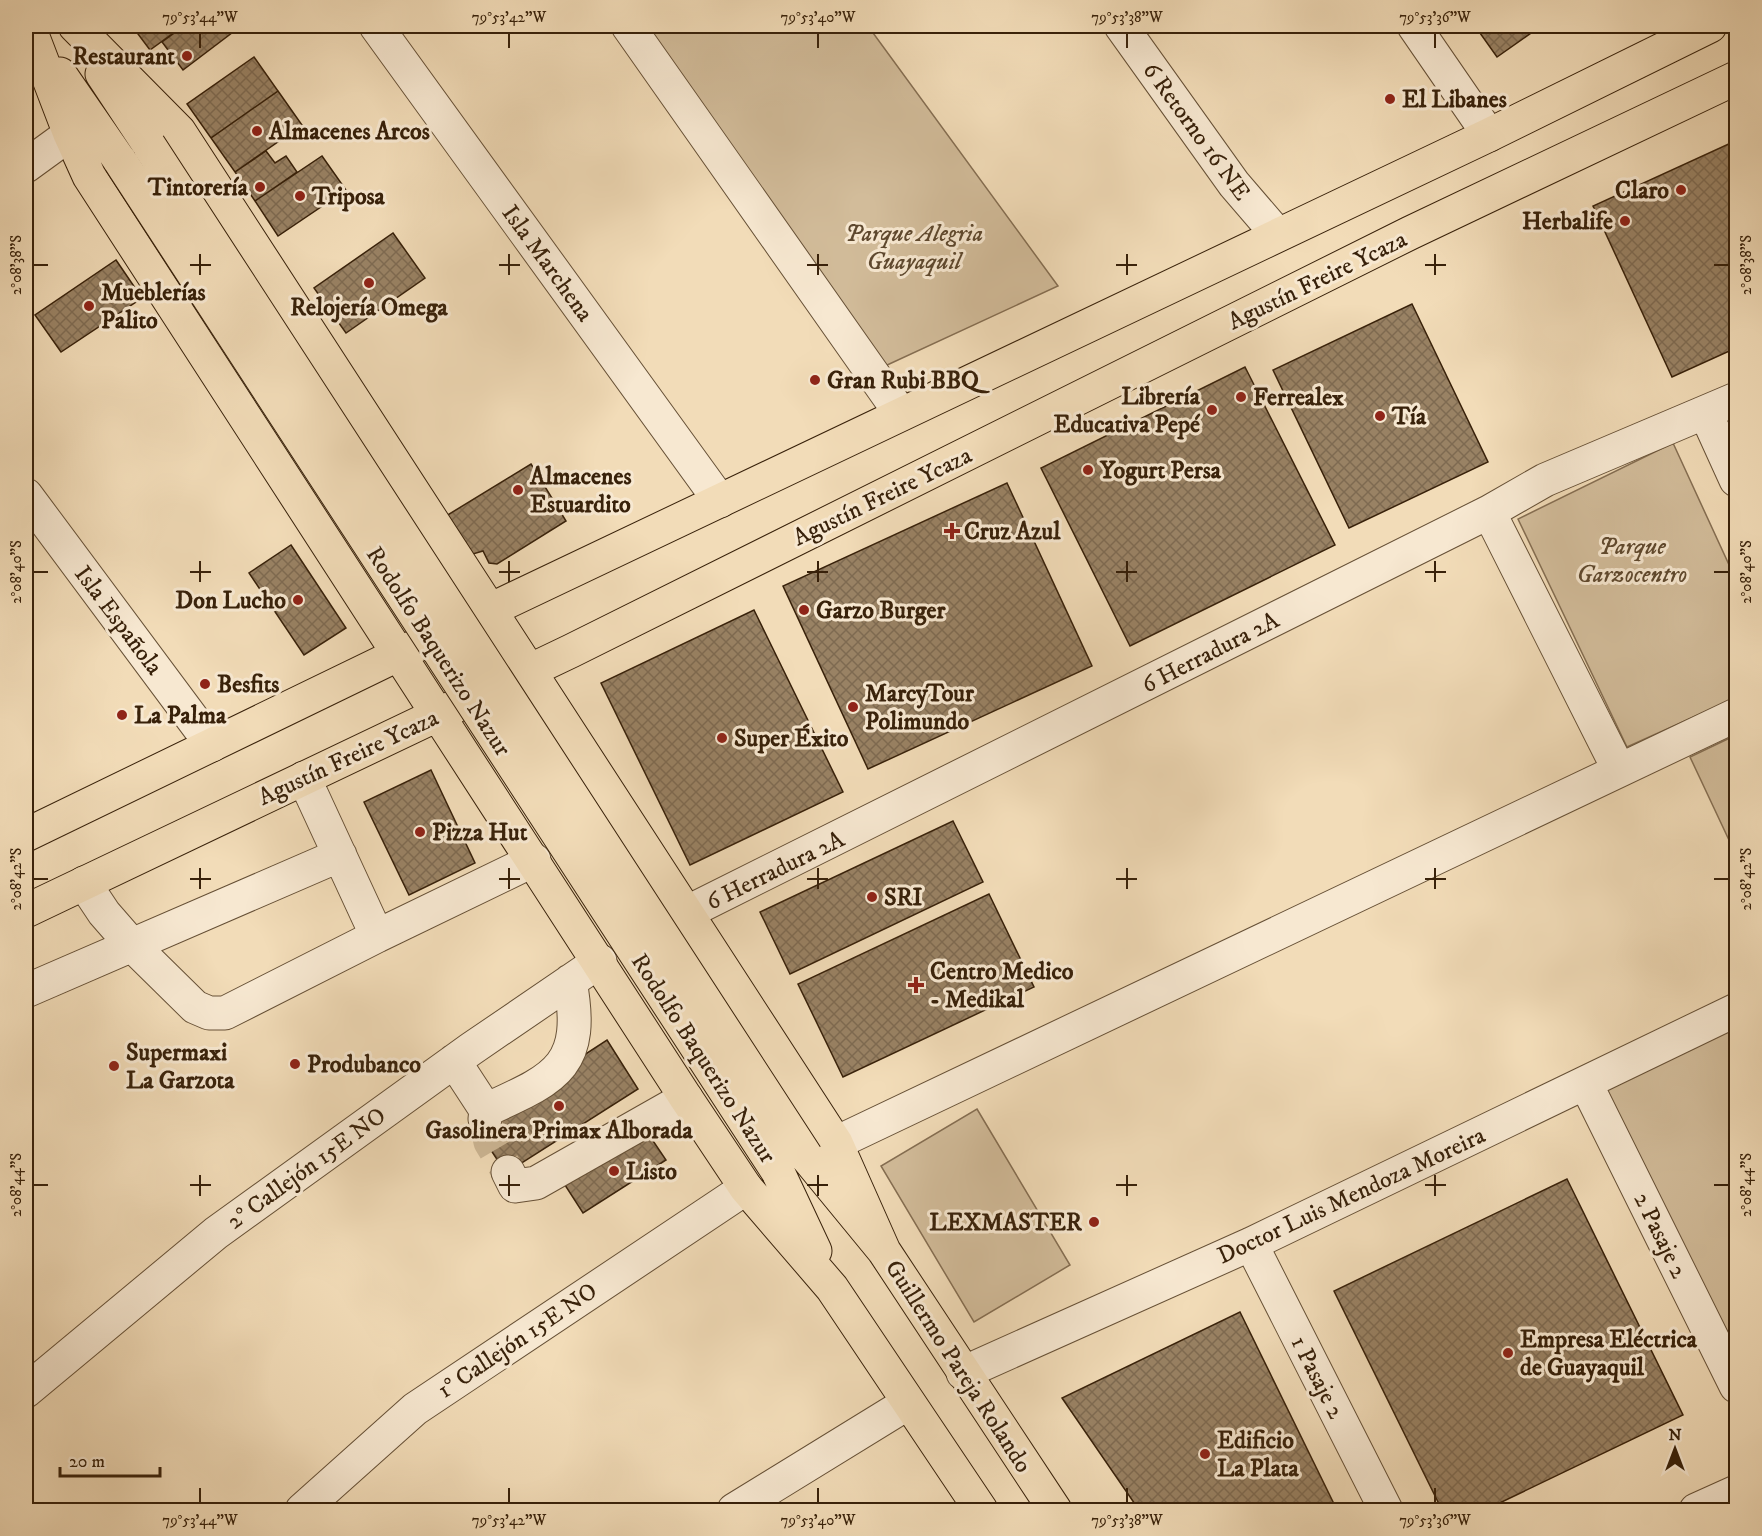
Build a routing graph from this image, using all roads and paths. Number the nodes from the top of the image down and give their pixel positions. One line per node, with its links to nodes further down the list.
1 (70, 26): 52 (main road, Rodolfo Baquerizo Nazur, bridge)
2 (75, 26): 20 (main road)
3 (376, 26): 19 (street, Isla Marchena)
4 (628, 26): 15 (street)
5 (1121, 26): 13 (street, 6 Retorno 16 NE)
6 (1414, 26): 11 (street)
7 (1710, 26): 11 (main road)
8 (28, 29): 10 (main road); 53 (main road, Rodolfo Baquerizo Nazur, bridge)
9 (1737, 78): 25 (main road, Agustín Freire Ycaza)
10 (70, 134): 12 (street); 22 (main road)
11 (1489, 135): 13 (main road)
12 (26, 166)
13 (1276, 234): 15 (main road)
14 (1737, 399): 16 (street, 6 Herradura 2A)
15 (902, 414): 19 (main road)
16 (1706, 414): 17 (street); 21 (street, 6 Herradura 2A)
17 (1737, 480)
18 (26, 495): 28 (street, Isla Española)
19 (720, 501): 23 (main road)
20 (425, 511): 22 (main road); 23 (main road)
21 (1489, 512): 30 (street); 38 (street, 6 Herradura 2A)
22 (341, 565): 24 (main road)
23 (490, 610): 24 (main road); 25 (main road)
24 (400, 655): 26 (main road); 28 (main road)
25 (529, 672): 26 (main road, Agustín Freire Ycaza); 29 (main road)
26 (439, 714): 31 (main road, Agustín Freire Ycaza); 32 (main road)
27 (1737, 715): 30 (street)
28 (212, 746): 33 (main road)
29 (588, 762): 32 (main road); 38 (main road)
30 (1619, 770): 48 (street)
31 (304, 778): 34 (street); 36 (main road, Agustín Freire Ycaza)
32 (502, 812): 35 (main road)
33 (26, 835)
34 (340, 855): 39 (street); 40 (street)
35 (534, 860): 39 (street); 41 (main road)
36 (84, 883): 37 (main road, Agustín Freire Ycaza); 40 (street)
37 (26, 911)
38 (686, 913): 48 (main road)
39 (378, 936): 40 (street)
40 (131, 944): 43 (street)
41 (600, 962): 42 (street, 2° Callejón 15E NO); 47 (main road)
42 (570, 981): 45 (street, 2° Callejón 15E NO); 45 (street)
43 (26, 991)
44 (1737, 1010): 46 (street, Doctor Luis Mendoza Moreira)
45 (454, 1061): 56 (street, 2° Callejón 15E NO)
46 (1586, 1084): 51 (street, Doctor Luis Mendoza Moreira); 55 (street, 2 Pasaje 2)
47 (686, 1098): 49 (street); 50 (main road)
48 (836, 1143): 52 (main road)
49 (507, 1172)
50 (746, 1188): 53 (main road); 59 (street, 1° Callejón 15E NO)
51 (1251, 1244): 54 (street, Doctor Luis Mendoza Moreira); 63 (street, 1 Pasaje 2)
52 (884, 1251): 54 (main road, Guillermo Pareja Rolando)
53 (832, 1288): 57 (main road)
54 (963, 1373): 62 (main road, Guillermo Pareja Rolando)
55 (1737, 1386)
56 (26, 1391)
57 (908, 1403): 60 (street); 61 (main road)
58 (1737, 1492): 64 (street)
59 (302, 1510)
60 (734, 1510)
61 (981, 1510)
62 (1055, 1510)
63 (1386, 1510)
64 (1696, 1510)

